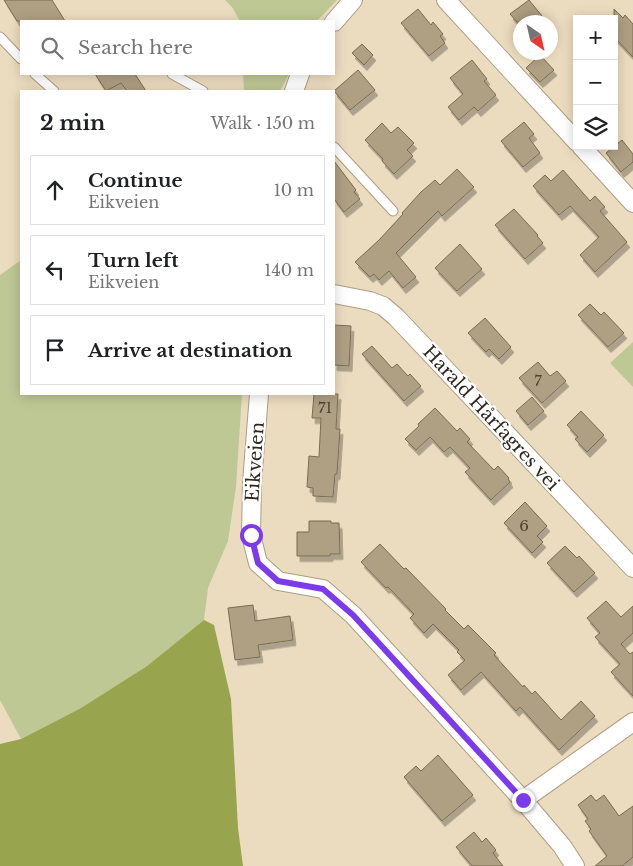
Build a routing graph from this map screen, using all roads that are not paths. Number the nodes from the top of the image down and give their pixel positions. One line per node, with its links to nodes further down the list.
1 (353, 0): 3 (street)
2 (446, 0): 12 (street)
3 (335, 21)
4 (0, 37): 5 (lane)
5 (20, 58)
6 (39, 75): 9 (lane)
7 (174, 75): 10 (lane)
8 (300, 75): 11 (street)
9 (53, 90)
10 (201, 90)
11 (294, 90)
12 (573, 138)
13 (335, 148): 16 (lane)
14 (585, 150): 15 (street)
15 (633, 203)
16 (393, 211)
17 (335, 294): 19 (street, Harald Hårfagres vei)
18 (259, 395): 21 (street, Eikveien)
19 (633, 568)
20 (633, 722): 21 (street)
21 (523, 800): 22 (street, Eikveien)
22 (575, 866)

